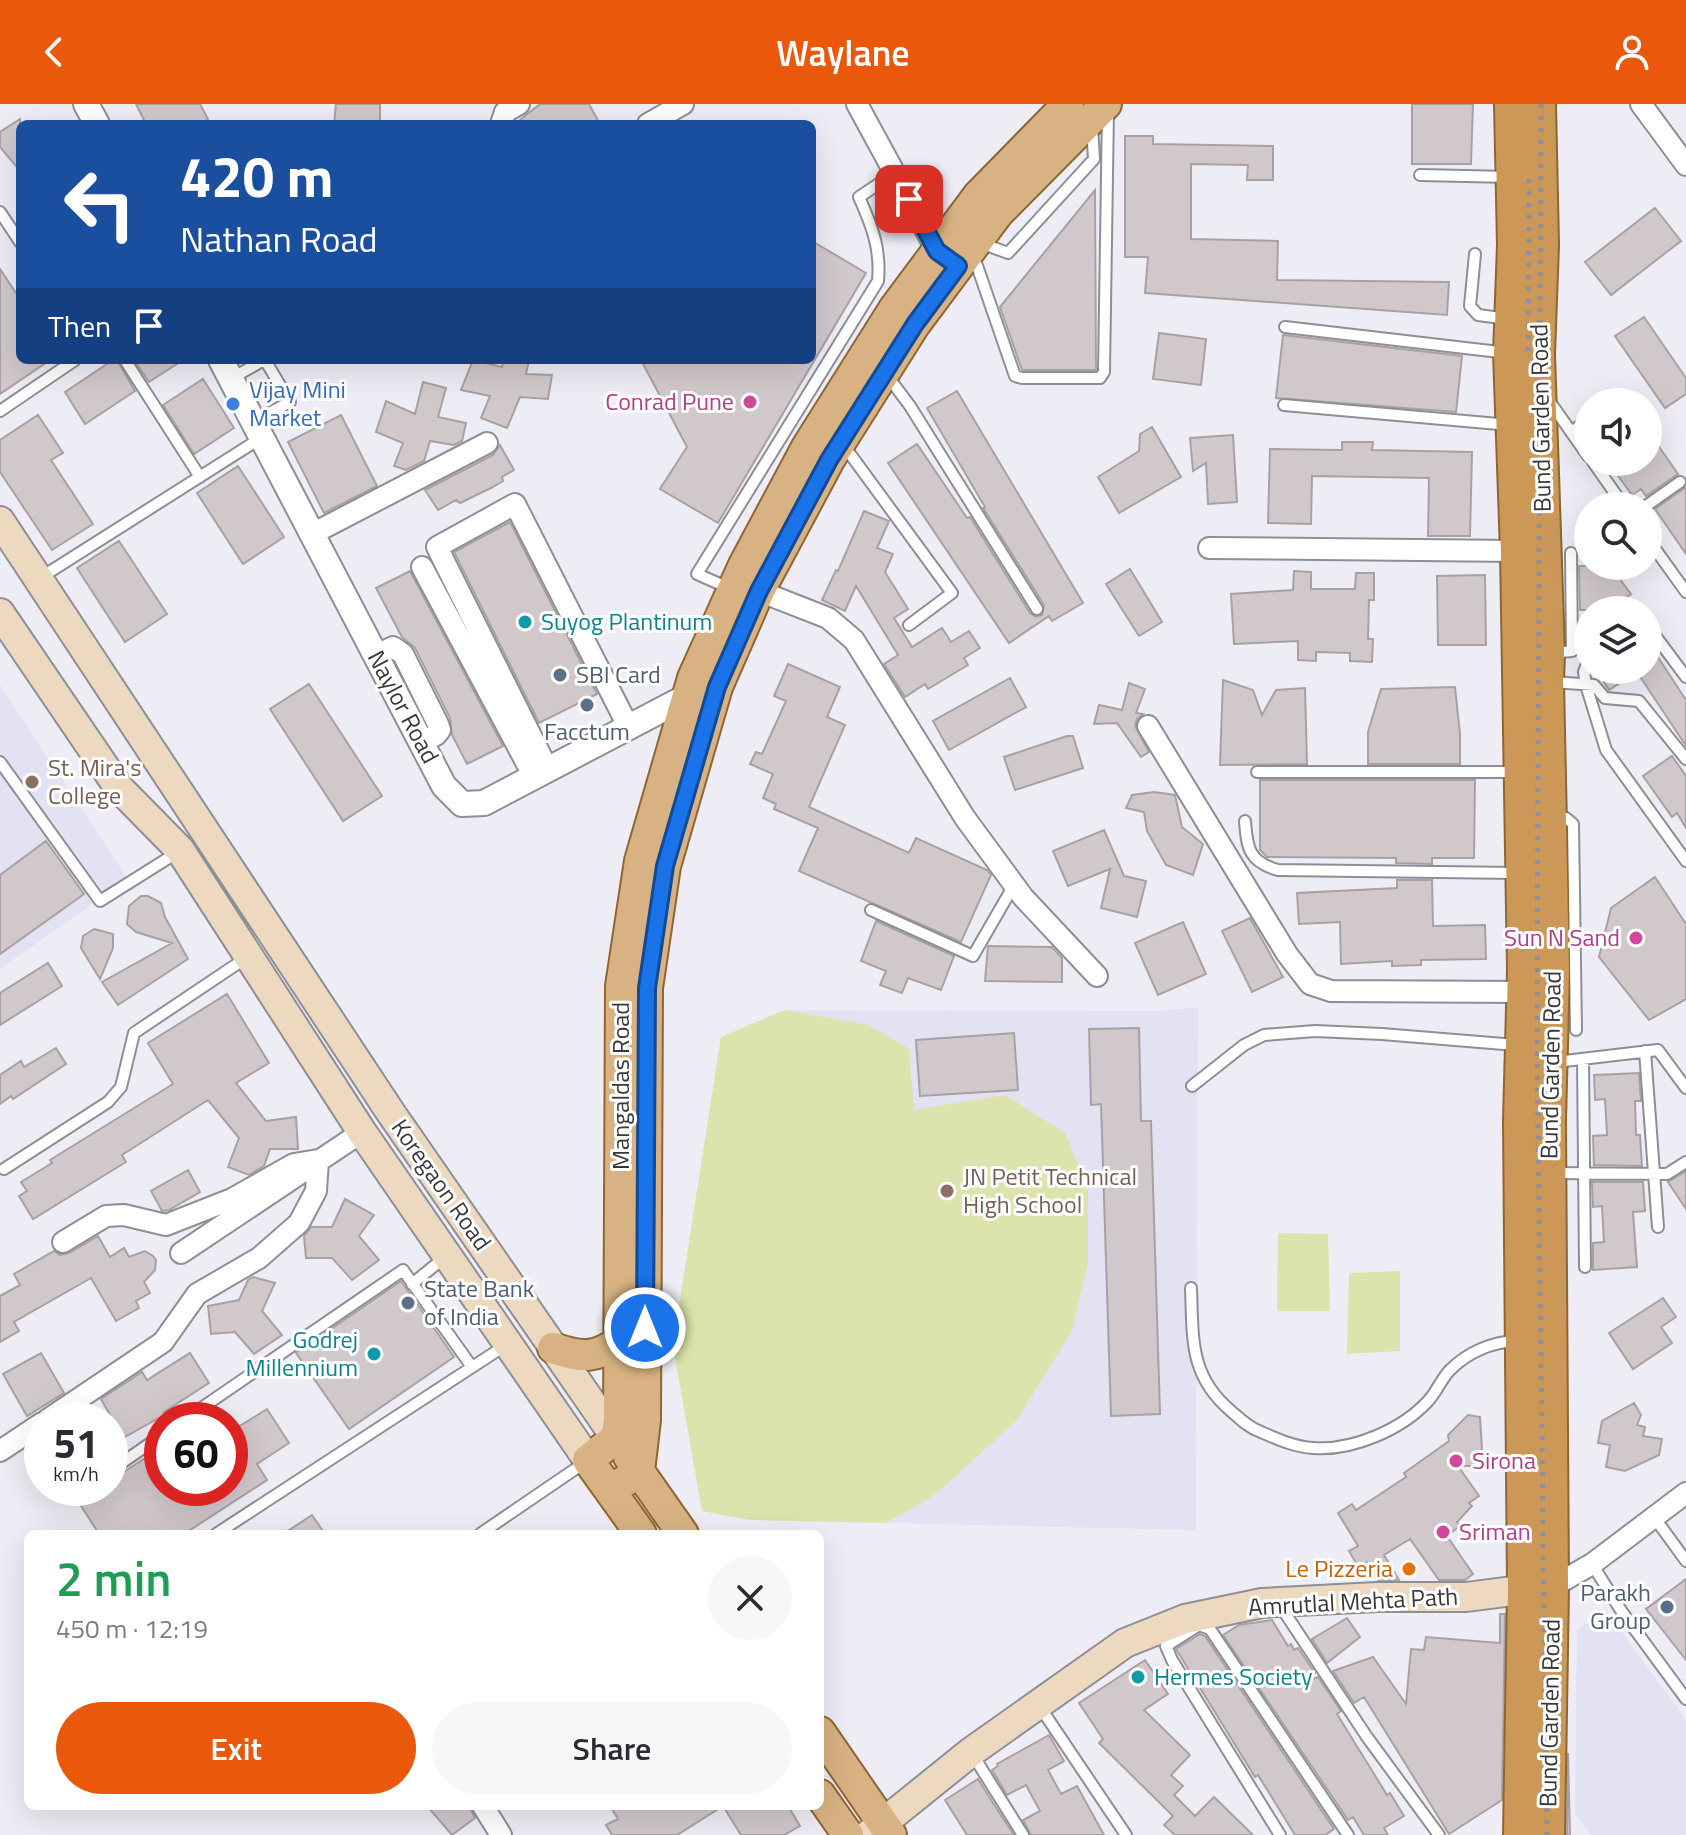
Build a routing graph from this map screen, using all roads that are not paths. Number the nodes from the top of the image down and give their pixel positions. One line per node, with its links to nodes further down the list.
1 (519, 104): 8 (street)
2 (683, 104): 9 (street)
3 (857, 104): 11 (street)
4 (1511, 104): 13 (highway, Bund Garden Road)
5 (1539, 104): 27 (highway, Bund Garden Road)
6 (1641, 104): 10 (street)
7 (1093, 107): 16 (main road, Mangaldas Road); 16 (main road, Mangaldas Road); 16 (lane)
8 (502, 120)
9 (655, 120)
10 (1686, 165)
11 (895, 173): 16 (street); 48 (lane)
12 (1420, 175): 13 (lane)
13 (1512, 177): 18 (highway, Bund Garden Road)
14 (0, 212): 15 (lane)
15 (16, 236)
16 (961, 252): 26 (main road, Mangaldas Road); 48 (main road, Mangaldas Road)
17 (1475, 254): 18 (lane)
18 (1511, 319): 20 (highway, Bund Garden Road)
19 (1285, 327): 20 (lane)
20 (1510, 353): 30 (highway, Bund Garden Road)
21 (69, 364): 29 (lane)
22 (128, 364): 37 (lane)
23 (248, 364): 25 (lane)
24 (267, 364): 31 (lane)
25 (226, 369): 31 (street, Naylor Road)
26 (885, 372): 35 (main road, Mangaldas Road); 50 (lane)
27 (1539, 385): 33 (lane); 55 (highway, Bund Garden Road)
28 (1284, 405): 30 (lane)
29 (0, 411)
30 (1512, 425): 43 (highway, Bund Garden Road)
31 (257, 430): 37 (lane); 41 (street, Naylor Road)
32 (1574, 430): 33 (lane)
33 (1571, 432): 34 (lane)
34 (1574, 436)
35 (841, 442): 48 (main road, Mangaldas Road); 52 (lane)
36 (487, 443): 41 (street)
37 (200, 477): 47 (lane)
38 (1680, 482): 39 (lane)
39 (1662, 495)
40 (0, 521): 47 (main road, Koregaon Road)
41 (312, 534): 65 (street, Naylor Road)
42 (1209, 548): 43 (street)
43 (1517, 551): 64 (highway, Bund Garden Road)
44 (1571, 553): 55 (lane)
45 (1662, 559): 49 (lane)
46 (422, 567): 65 (street)
47 (39, 579): 99 (main road, Koregaon Road)
48 (746, 590): 58 (main road, Mangaldas Road); 71 (street)
49 (1686, 592)
50 (1037, 609)
51 (0, 613): 68 (main road, Koregaon Road)
52 (909, 625)
53 (1662, 645): 56 (lane)
54 (1574, 650): 55 (lane)
55 (1556, 662): 57 (lane); 66 (highway, Bund Garden Road)
56 (1686, 677)
57 (1586, 685): 61 (lane); 69 (lane)
58 (700, 699): 60 (street, Naylor Road); 96 (main road, Mangaldas Road); 107 (main road, Mangaldas Road)
59 (1148, 726): 75 (street)
60 (629, 728): 65 (street, Naylor Road); 65 (street)
61 (1684, 754)
62 (0, 762): 68 (lane)
63 (1257, 772): 64 (lane)
64 (1522, 772): 70 (highway, Bund Garden Road)
65 (541, 773)
66 (1551, 817): 76 (lane); 79 (highway, Bund Garden Road)
67 (1245, 821): 70 (lane)
68 (180, 850): 73 (main road, Koregaon Road)
69 (1686, 861)
70 (1523, 873): 75 (highway, Bund Garden Road)
71 (1014, 885): 72 (lane); 74 (street)
72 (871, 910)
73 (248, 957): 82 (main road, Koregaon Road); 85 (lane)
74 (1097, 976)
75 (1524, 992): 77 (highway, Bund Garden Road)
76 (1576, 1030)
77 (1522, 1045): 80 (lane); 97 (highway, Bund Garden Road)
78 (1645, 1051): 79 (lane); 81 (lane); 88 (lane)
79 (1567, 1061): 86 (highway, Bund Garden Road); 87 (lane)
80 (1192, 1086)
81 (1686, 1088)
82 (362, 1132): 83 (street); 92 (main road, Koregaon Road)
83 (318, 1160): 90 (street); 91 (street); 101 (street)
84 (1686, 1162): 88 (lane)
85 (4, 1169)
86 (1549, 1173): 87 (lane); 117 (highway, Bund Garden Road)
87 (1584, 1173): 88 (lane); 93 (lane)
88 (1653, 1174): 89 (lane)
89 (1658, 1227)
90 (63, 1242)
91 (181, 1253)
92 (447, 1256): 94 (lane); 98 (main road, Koregaon Road)
93 (1585, 1267)
94 (412, 1284): 100 (lane); 102 (lane)
95 (1191, 1288): 97 (lane)
96 (620, 1341): 99 (main road); 104 (main road, Mangaldas Road)
97 (1522, 1341): 117 (highway, Bund Garden Road)
98 (507, 1344): 100 (lane); 106 (main road, Koregaon Road)
99 (553, 1348): 104 (main road, Koregaon Road)
100 (472, 1367): 112 (lane)
101 (74, 1402)
102 (210, 1402)
103 (24, 1435): 105 (street)
104 (616, 1438): 106 (main road); 107 (main road, Koregaon Road)
105 (0, 1451)
106 (588, 1460): 108 (main road, Koregaon Road); 113 (lane)
107 (639, 1471): 108 (main road); 114 (main road, Koregaon Road)
108 (611, 1491): 111 (main road, Koregaon Road)
109 (1686, 1493): 110 (street)
110 (1654, 1517): 115 (lane); 116 (street)
111 (632, 1528)
112 (222, 1530)
113 (486, 1530)
114 (680, 1530)
115 (1686, 1561)
116 (1592, 1564): 117 (street); 119 (lane)
117 (1538, 1587): 118 (main road, Amrutlal Mehta Path); 132 (highway, Bund Garden Road); 133 (highway, Bund Garden Road)
118 (1277, 1602): 120 (main road, Amrutlal Mehta Path); 131 (lane)
119 (1686, 1699)
120 (1039, 1704): 122 (main road, Amrutlal Mehta Path); 128 (lane)
121 (824, 1742): 125 (main road)
122 (971, 1752): 125 (main road, Amrutlal Mehta Path); 127 (lane)
123 (824, 1799): 125 (main road)
124 (485, 1810): 126 (street)
125 (859, 1831)
126 (501, 1835)
127 (1023, 1835)
128 (1126, 1835)
129 (1280, 1835): 130 (lane)
130 (1348, 1835)
131 (1439, 1835)
132 (1520, 1835)
133 (1548, 1835)

